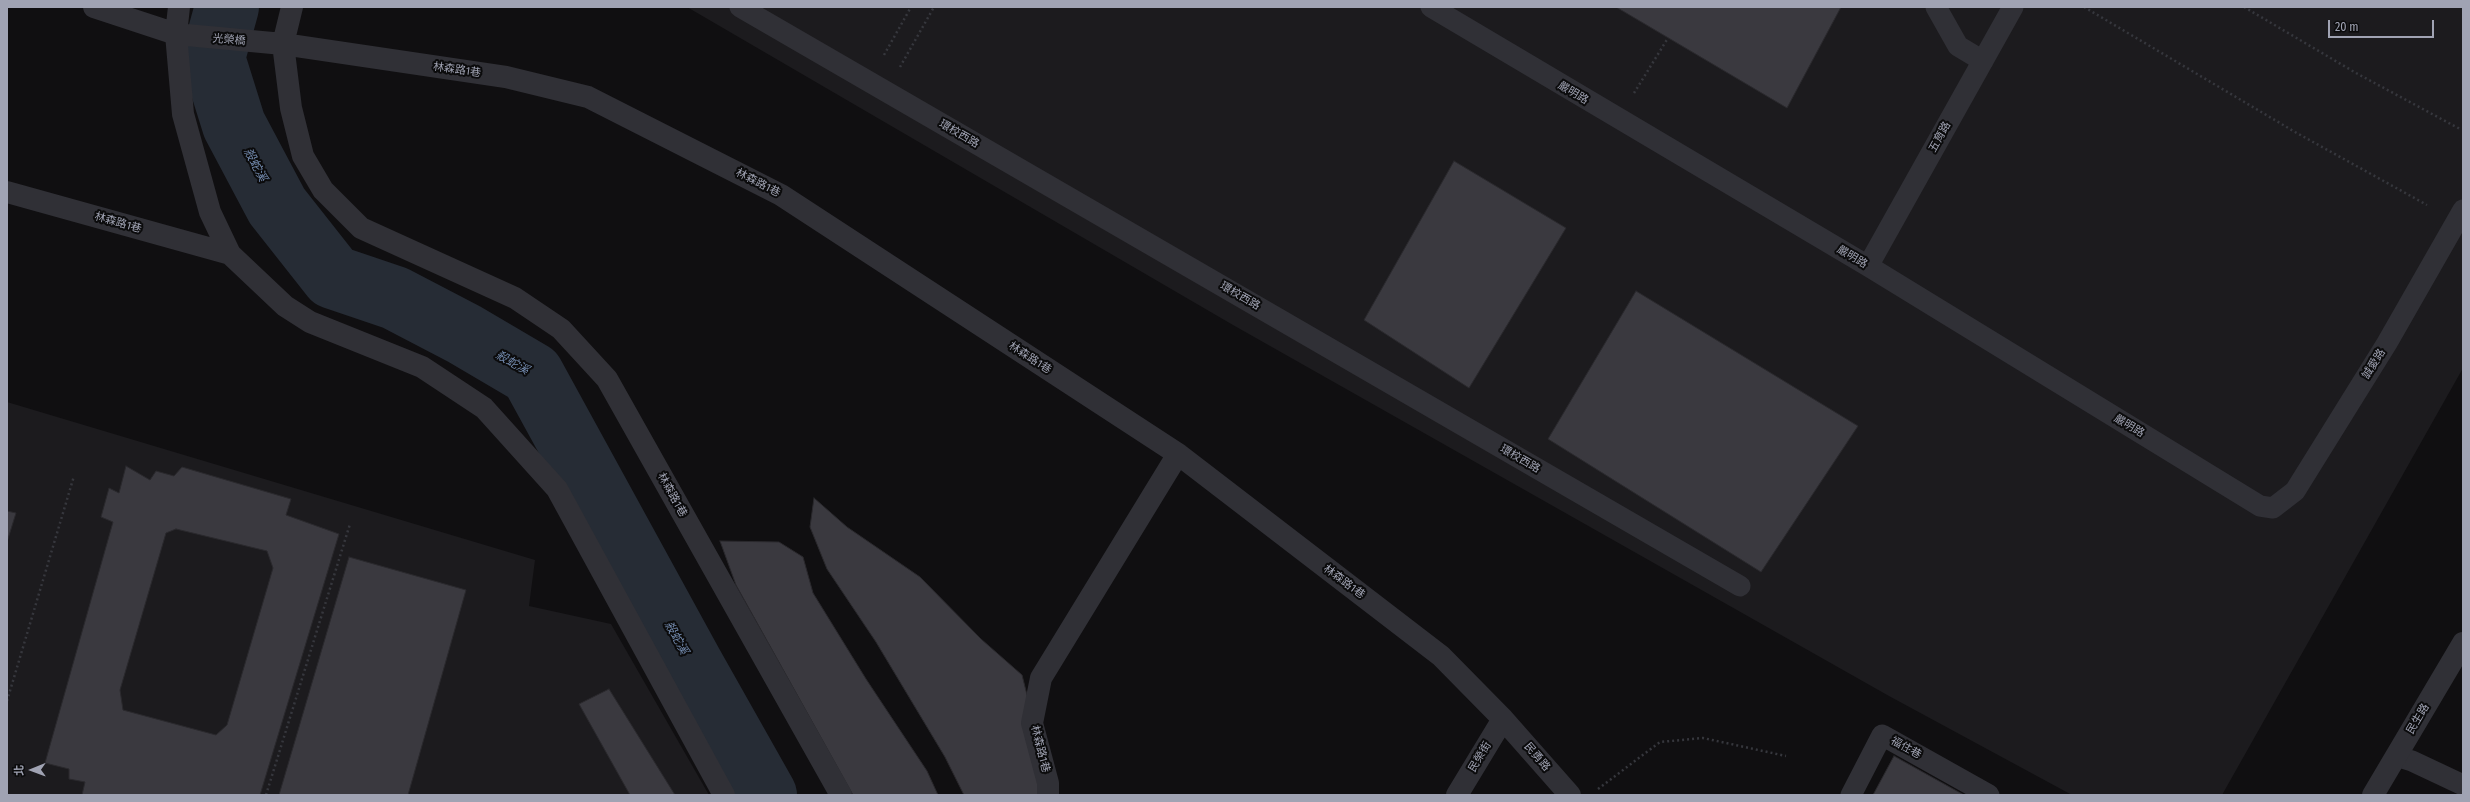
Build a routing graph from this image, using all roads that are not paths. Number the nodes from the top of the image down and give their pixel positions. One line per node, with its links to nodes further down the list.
1 (94, 7): 8 (street)
2 (179, 7): 8 (street, 林森路1巷)
3 (292, 7): 9 (street, 林森路1巷)
4 (740, 7): 17 (lane, 環校西路)
5 (1431, 7): 14 (lane, 嚴明路)
6 (1936, 7): 10 (lane)
7 (2013, 7): 10 (lane, 五育路)
8 (176, 34): 9 (street, 光榮橋); 13 (street, 林森路1巷)
9 (283, 44): 15 (street, 林森路1巷); 23 (street, 林森路1巷)
10 (1983, 61): 14 (lane, 五育路)
11 (7, 192): 13 (street, 林森路1巷)
12 (2463, 210): 16 (lane, 誠愛路)
13 (230, 254): 22 (street, 林森路1巷)
14 (1868, 266): 16 (lane, 嚴明路)
15 (1178, 454): 19 (street, 林森路1巷); 24 (street, 林森路1巷)
16 (2273, 508)
17 (1740, 586)
18 (2463, 643): 20 (street, 民生路)
19 (1503, 719): 25 (street, 民榮街); 26 (street, 民勇路)
20 (2396, 756): 21 (lane); 29 (street, 民生路)
21 (2463, 785)
22 (724, 795)
23 (841, 795)
24 (1048, 795)
25 (1457, 795)
26 (1570, 795)
27 (1851, 795): 28 (lane, 福住巷)
28 (1989, 795)
29 (2373, 795)

